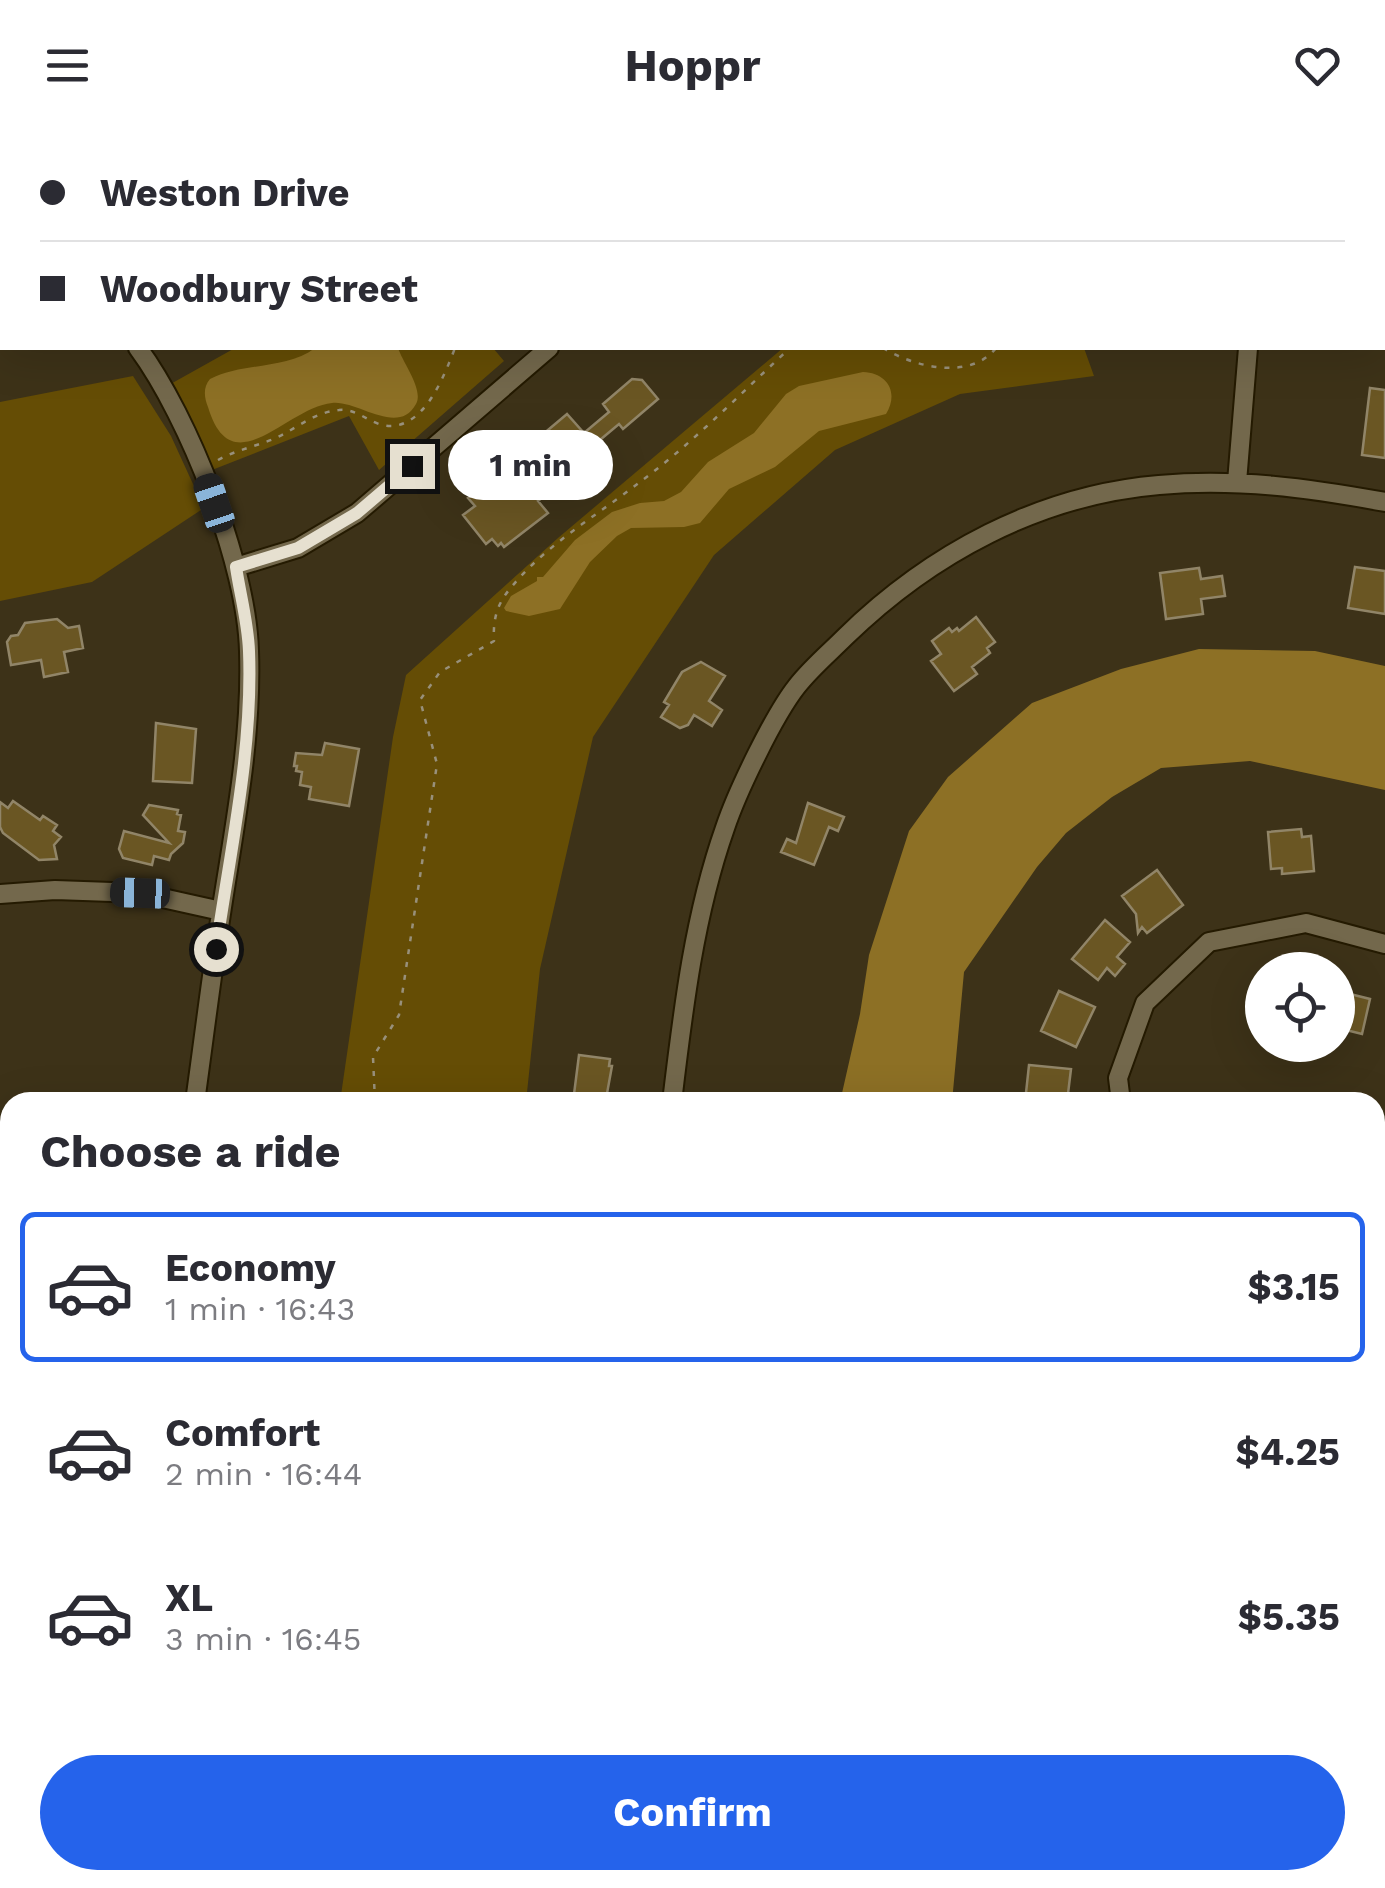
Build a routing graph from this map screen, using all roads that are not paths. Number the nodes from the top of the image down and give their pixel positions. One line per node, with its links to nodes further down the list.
1 (139, 350): 6 (street)
2 (547, 350): 6 (street)
3 (1248, 350): 4 (street)
4 (1237, 482): 5 (street); 11 (street)
5 (1385, 502)
6 (236, 567): 8 (street)
7 (0, 894): 8 (street)
8 (222, 911): 10 (street)
9 (1385, 944): 12 (street)
10 (195, 1092)
11 (673, 1092)
12 (1119, 1092)

